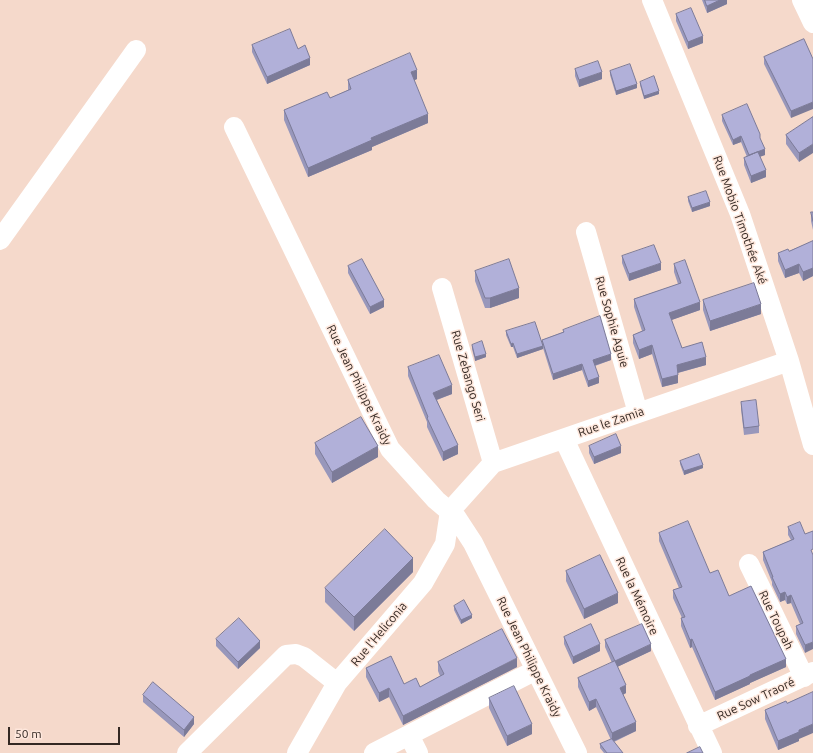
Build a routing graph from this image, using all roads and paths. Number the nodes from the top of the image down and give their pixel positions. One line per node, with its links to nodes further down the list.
1 (652, 0): 9 (street, Rue Mobio Timothée Aké)
2 (802, 0): 3 (street)
3 (813, 23)
4 (136, 50): 7 (street)
5 (234, 127): 14 (street, Rue Jean Philippe Kraidy)
6 (586, 232): 10 (street, Rue Sophie Aguie)
7 (0, 240)
8 (442, 288): 13 (street, Rue Zebango Seri)
9 (789, 361): 10 (street, Rue le Zamia); 12 (street, Rue Mobio Timothée Aké)
10 (638, 413): 11 (street, Rue le Zamia)
11 (564, 439): 13 (street, Rue le Zamia); 19 (street, Rue la Mémoire)
12 (813, 445)
13 (493, 463): 14 (street, Rue le Zamia)
14 (450, 511): 16 (street, Rue Jean Philippe Kraidy); 18 (street, Rue l'Heliconia)
15 (749, 564): 17 (street, Rue Toupah)
16 (536, 670): 20 (street); 25 (street, Rue Jean Philippe Kraidy)
17 (808, 675): 19 (street, Rue Sow Traoré)
18 (337, 683): 21 (street); 22 (street, Rue l'Heliconia)
19 (698, 726): 26 (street, Rue la Mémoire)
20 (409, 735): 23 (street); 24 (street)
21 (187, 753)
22 (297, 753)
23 (374, 753)
24 (418, 753)
25 (577, 753)
26 (712, 753)

